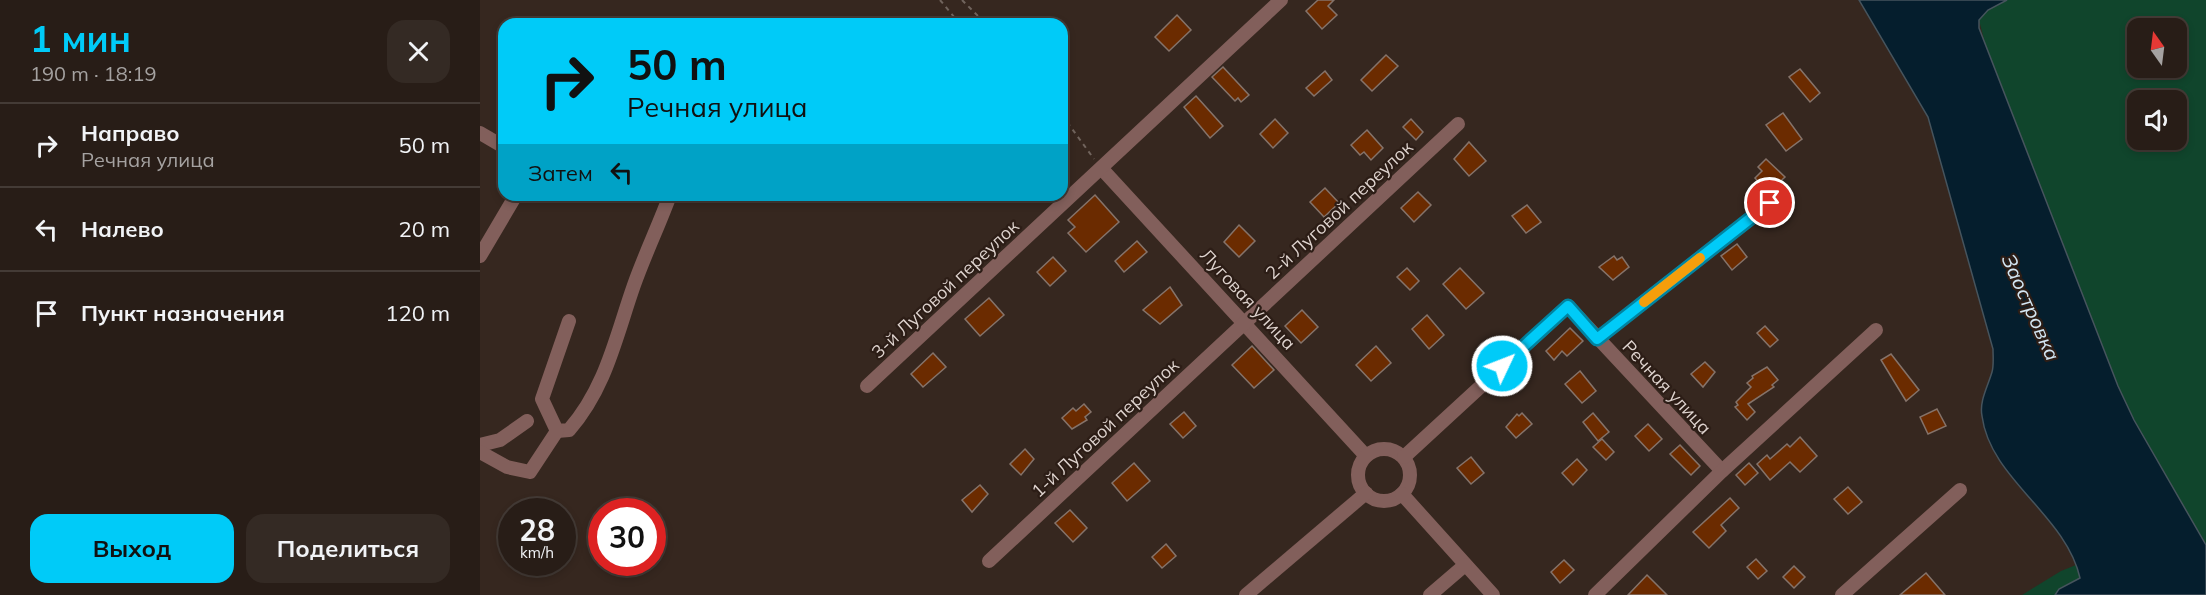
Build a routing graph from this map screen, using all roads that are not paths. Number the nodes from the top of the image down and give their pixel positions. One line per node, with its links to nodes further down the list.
1 (1281, 0): 5 (street, 3-й Луговой переулок)
2 (1458, 124): 13 (street, 2-й Луговой переулок)
3 (480, 133): 4 (street)
4 (498, 144)
5 (1102, 169): 6 (street, 3-й Луговой переулок); 13 (street, Луговая улица)
6 (1068, 200)
7 (512, 201): 11 (street)
8 (668, 201): 18 (street)
9 (1067, 201): 16 (street, 3-й Луговой переулок)
10 (1770, 203): 15 (street)
11 (480, 256)
12 (569, 321): 18 (street)
13 (1245, 323): 21 (street, Луговая улица); 27 (street, 1-й Луговой переулок)
14 (1876, 330): 23 (street)
15 (1597, 339): 22 (street, Речная улица); 23 (street, Речная улица)
16 (867, 386)
17 (527, 421): 19 (street)
18 (557, 431): 20 (street)
19 (480, 445)
20 (480, 452)
21 (1366, 456): 22 (street); 25 (street)
22 (1404, 457): 26 (street)
23 (1722, 471): 32 (street)
24 (1960, 490): 33 (street)
25 (1366, 493): 26 (street); 29 (street)
26 (1402, 494): 28 (street)
27 (989, 561)
28 (1465, 565): 30 (street); 31 (street)
29 (1246, 595)
30 (1430, 595)
31 (1493, 595)
32 (1595, 595)
33 (1842, 595)

